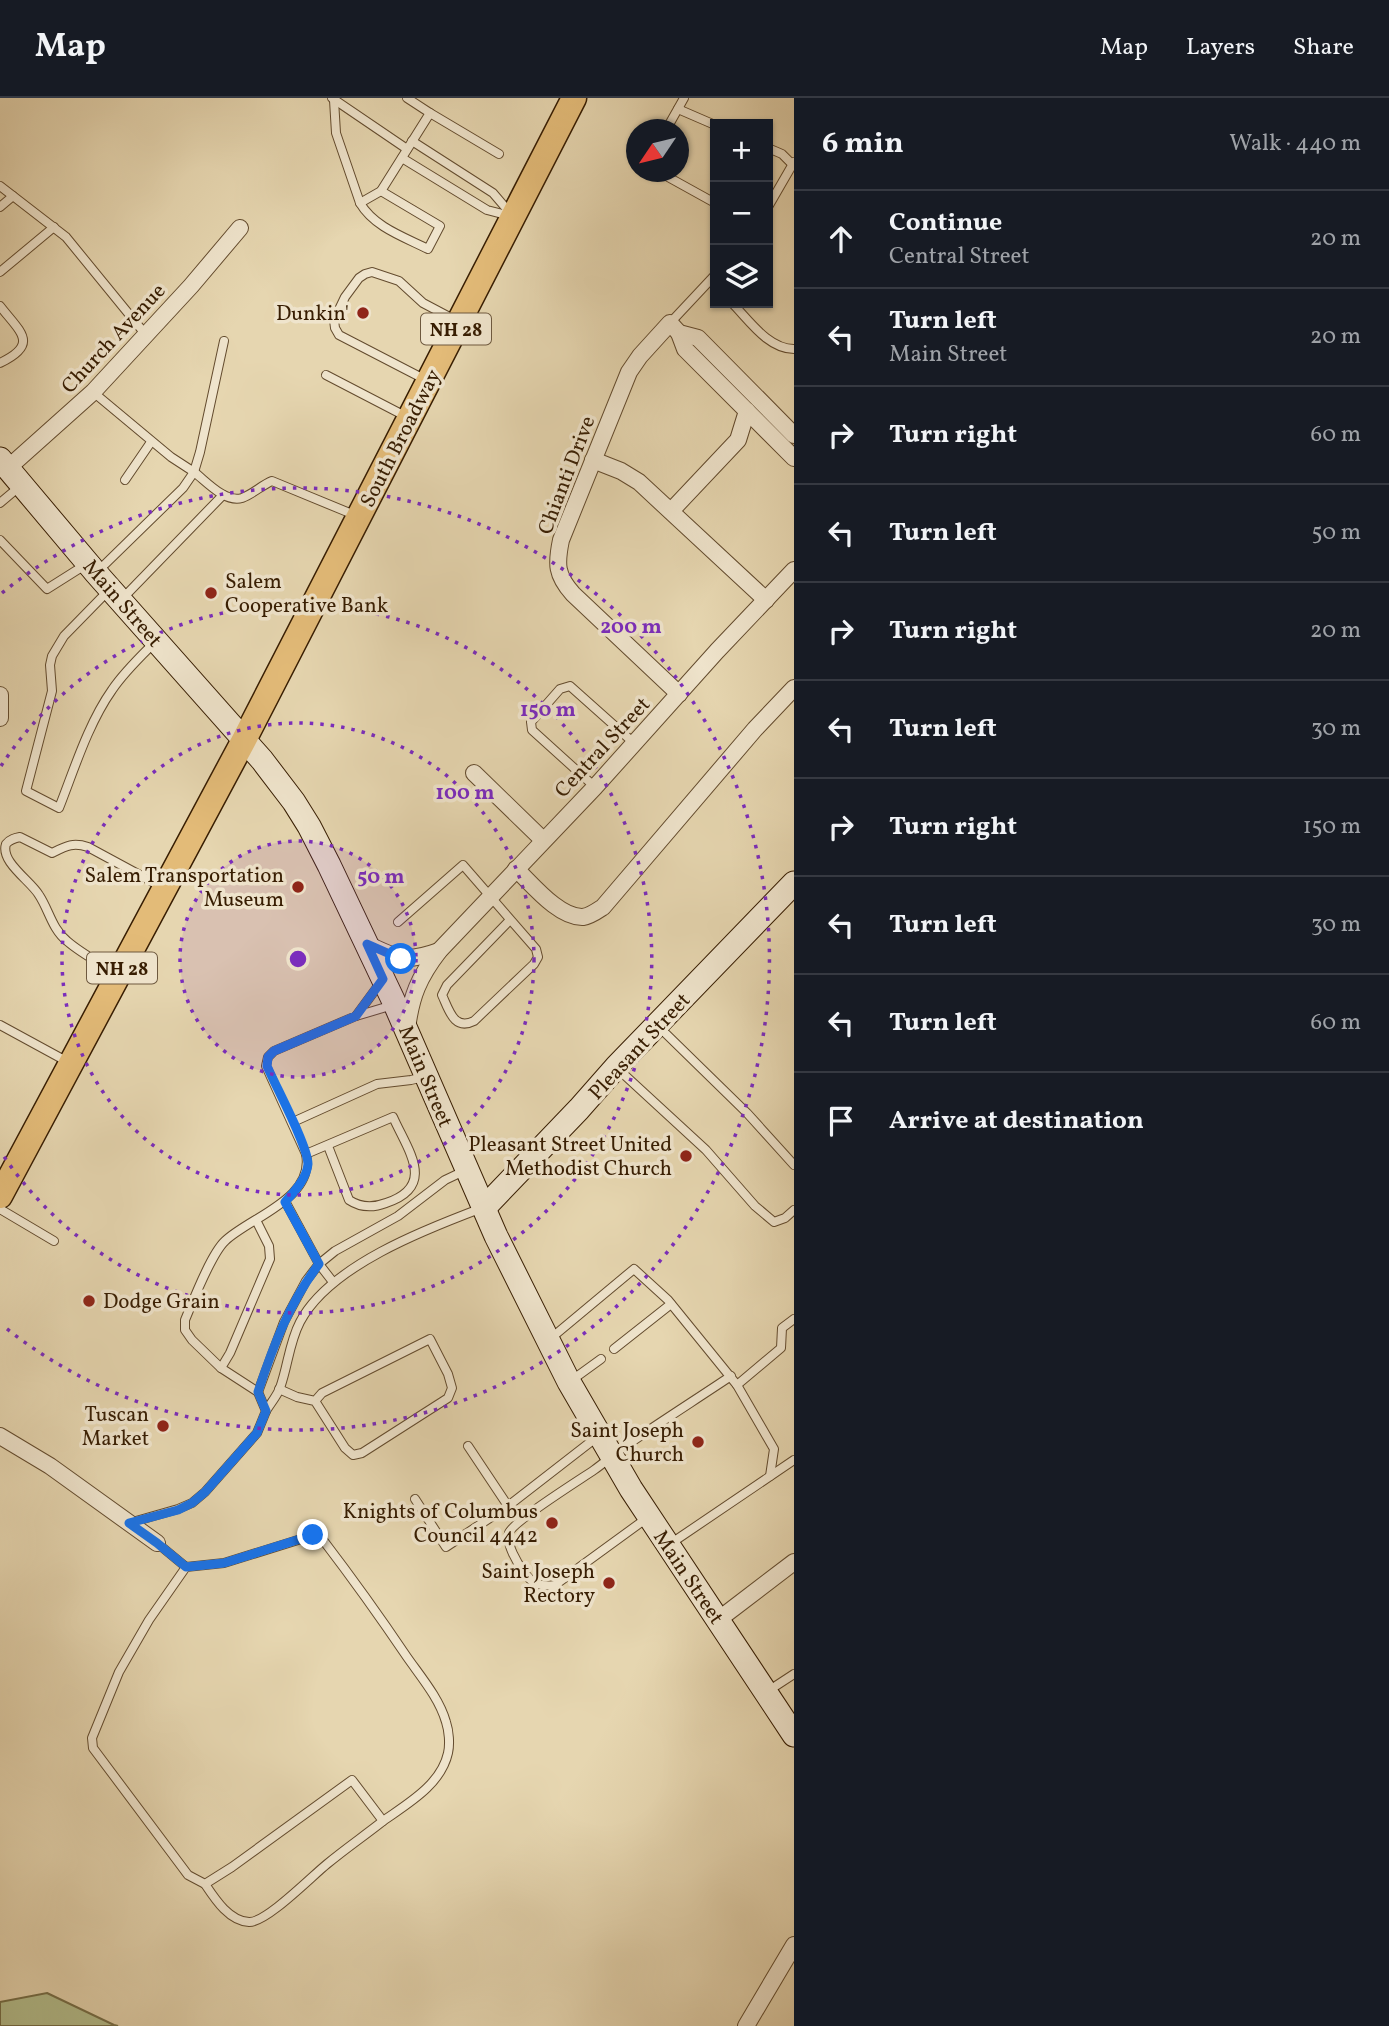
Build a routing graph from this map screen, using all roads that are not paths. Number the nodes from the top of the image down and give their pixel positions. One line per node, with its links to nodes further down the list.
1 (407, 98): 6 (lane)
2 (574, 98): 22 (main road, South Broadway / NH 28)
3 (684, 98): 5 (lane)
4 (333, 99): 9 (lane); 20 (lane)
5 (678, 109): 7 (lane); 8 (lane)
6 (430, 113): 9 (lane); 11 (lane)
7 (672, 119)
8 (710, 123)
9 (410, 145): 12 (lane); 22 (lane)
10 (773, 150): 13 (lane)
11 (499, 154)
12 (402, 158): 16 (lane); 22 (lane)
13 (793, 163): 18 (lane)
14 (677, 182): 19 (lane)
15 (0, 186): 17 (lane)
16 (381, 191): 20 (lane); 20 (lane)
17 (13, 196): 21 (lane); 23 (lane)
18 (773, 198)
19 (710, 200)
20 (360, 203)
21 (0, 207)
22 (513, 216): 29 (main road, South Broadway / NH 28)
23 (54, 227): 25 (lane); 31 (lane)
24 (240, 228): 31 (street, Church Avenue)
25 (0, 272)
26 (710, 286): 30 (lane)
27 (0, 306): 34 (lane)
28 (737, 308): 33 (lane)
29 (459, 323): 36 (main road, South Broadway / NH 28); 36 (lane)
30 (675, 328): 38 (street); 41 (street); 45 (street, Chianti Drive)
31 (146, 335): 37 (street, Church Avenue)
32 (224, 341): 47 (lane)
33 (794, 349)
34 (0, 363)
35 (326, 375): 39 (lane)
36 (429, 382): 39 (main road, South Broadway / NH 28)
37 (93, 392): 43 (lane); 46 (street, Church Avenue)
38 (747, 411): 40 (street); 42 (street)
39 (410, 418): 52 (main road, South Broadway / NH 28)
40 (767, 431): 42 (street); 44 (street)
41 (794, 435)
42 (738, 440): 51 (street)
43 (152, 442): 47 (lane); 48 (lane)
44 (794, 458)
45 (593, 460): 51 (street); 59 (street, Chianti Drive)
46 (10, 471): 50 (lane); 55 (main road, Main Street)
47 (194, 472): 49 (lane); 55 (lane)
48 (125, 480)
49 (223, 495): 52 (lane); 55 (lane)
50 (0, 503)
51 (671, 511): 56 (street)
52 (360, 517): 62 (main road, South Broadway / NH 28)
53 (0, 540): 55 (lane)
54 (794, 570): 56 (street, Central Street)
55 (103, 581): 57 (main road, Main Street); 57 (lane)
56 (766, 600): 59 (street, Central Street)
57 (156, 641): 62 (main road, Main Street)
58 (794, 688): 67 (street)
59 (679, 694): 63 (street, Central Street)
60 (0, 695): 61 (street)
61 (0, 718)
62 (244, 740): 69 (main road, NH 28); 73 (main road, Main Street)
63 (635, 744): 65 (street, Central Street); 65 (lane)
64 (474, 773): 66 (street)
65 (595, 787): 66 (street, Central Street)
66 (543, 840): 67 (street, Central Street)
67 (516, 869): 70 (street, Central Street)
68 (794, 883): 80 (main road, Pleasant Street)
69 (164, 888): 75 (main road, NH 28); 75 (lane)
70 (490, 895): 71 (lane); 72 (lane); 74 (street, Central Street)
71 (510, 920): 71 (lane)
72 (398, 922)
73 (367, 944): 74 (street); 76 (main road, Main Street)
74 (439, 951): 81 (street, Central Street)
75 (118, 975): 82 (main road, NH 28)
76 (383, 979): 77 (main road, Main Street); 78 (lane)
77 (395, 1004): 78 (lane); 81 (main road, Main Street)
78 (356, 1016): 85 (lane)
79 (0, 1025): 82 (lane)
80 (657, 1025): 83 (main road, Pleasant Street); 88 (lane)
81 (407, 1031): 84 (main road, Main Street)
82 (71, 1063): 90 (main road, NH 28)
83 (616, 1067): 92 (main road, Pleasant Street); 94 (lane)
84 (427, 1076): 85 (lane); 89 (main road, Main Street)
85 (293, 1122): 87 (lane)
86 (328, 1146): 86 (lane); 87 (lane)
87 (306, 1154): 91 (lane)
88 (794, 1165)
89 (467, 1169): 92 (main road, Main Street); 97 (lane)
90 (0, 1196)
91 (285, 1202): 95 (lane); 97 (lane)
92 (484, 1208): 98 (lane); 101 (main road, Main Street)
93 (0, 1209): 96 (lane)
94 (794, 1210)
95 (256, 1220): 104 (lane); 104 (lane)
96 (54, 1241)
97 (319, 1264): 98 (lane); 109 (lane)
98 (333, 1282): 108 (lane)
99 (671, 1304): 101 (lane); 102 (lane); 105 (lane)
100 (794, 1319): 107 (lane)
101 (547, 1341): 106 (main road, Main Street)
102 (614, 1349)
103 (601, 1359): 106 (lane)
104 (222, 1368): 109 (lane)
105 (730, 1376): 107 (lane); 115 (lane)
106 (569, 1382): 112 (main road, Main Street)
107 (737, 1385): 117 (lane)
108 (279, 1389): 110 (lane); 111 (lane)
109 (258, 1392): 111 (lane)
110 (315, 1401): 110 (lane)
111 (266, 1411): 121 (lane)
112 (600, 1435): 115 (main road, Main Street); 119 (lane)
113 (0, 1436): 121 (street)
114 (468, 1446): 119 (lane)
115 (612, 1457): 120 (main road, Main Street); 120 (lane)
116 (794, 1460): 117 (lane)
117 (771, 1476): 123 (lane)
118 (415, 1499): 119 (lane)
119 (508, 1506)
120 (649, 1517): 123 (main road, Main Street)
121 (129, 1523): 122 (street)
122 (157, 1543): 125 (lane)
123 (668, 1545): 126 (main road, Main Street)
124 (794, 1562): 126 (street)
125 (186, 1567): 130 (lane); 131 (lane)
126 (718, 1620): 128 (main road, Main Street)
127 (794, 1674): 128 (lane)
128 (766, 1693): 129 (main road, Main Street)
129 (794, 1734)
130 (383, 1821): 131 (lane); 131 (lane)
131 (205, 1884)
132 (794, 1945): 133 (street)
133 (746, 2026)

